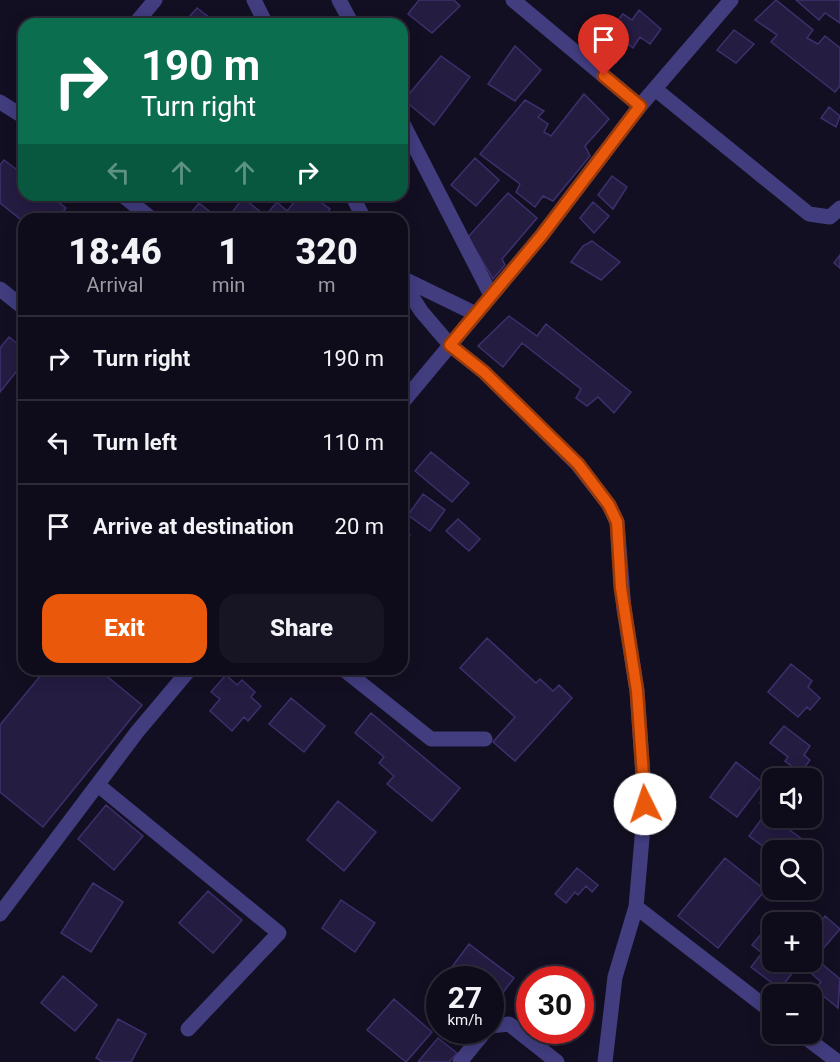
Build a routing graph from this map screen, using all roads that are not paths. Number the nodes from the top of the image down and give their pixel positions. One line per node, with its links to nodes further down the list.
1 (155, 0): 6 (street)
2 (254, 0): 7 (street)
3 (339, 0): 8 (street)
4 (513, 0): 11 (street)
5 (731, 0): 9 (street)
6 (140, 18)
7 (263, 18)
8 (349, 18)
9 (655, 89): 11 (street); 15 (street)
10 (0, 102): 12 (street)
11 (640, 106): 20 (street)
12 (18, 113)
13 (408, 134): 20 (street)
14 (130, 201): 16 (street)
15 (840, 208)
16 (144, 213)
17 (408, 282): 22 (street)
18 (0, 289): 21 (street)
19 (408, 289): 23 (street)
20 (491, 295): 22 (street)
21 (18, 303)
22 (476, 314): 23 (street)
23 (450, 345): 24 (street); 29 (street)
24 (408, 396)
25 (185, 675): 28 (street)
26 (351, 675): 27 (street)
27 (485, 739)
28 (98, 785): 30 (street); 33 (street)
29 (636, 907): 31 (street); 38 (street)
30 (0, 914)
31 (762, 1004)
32 (504, 1025): 37 (street)
33 (188, 1029)
34 (475, 1044): 36 (street)
35 (814, 1044): 39 (street)
36 (460, 1062)
37 (558, 1062)
38 (604, 1062)
39 (838, 1062)

